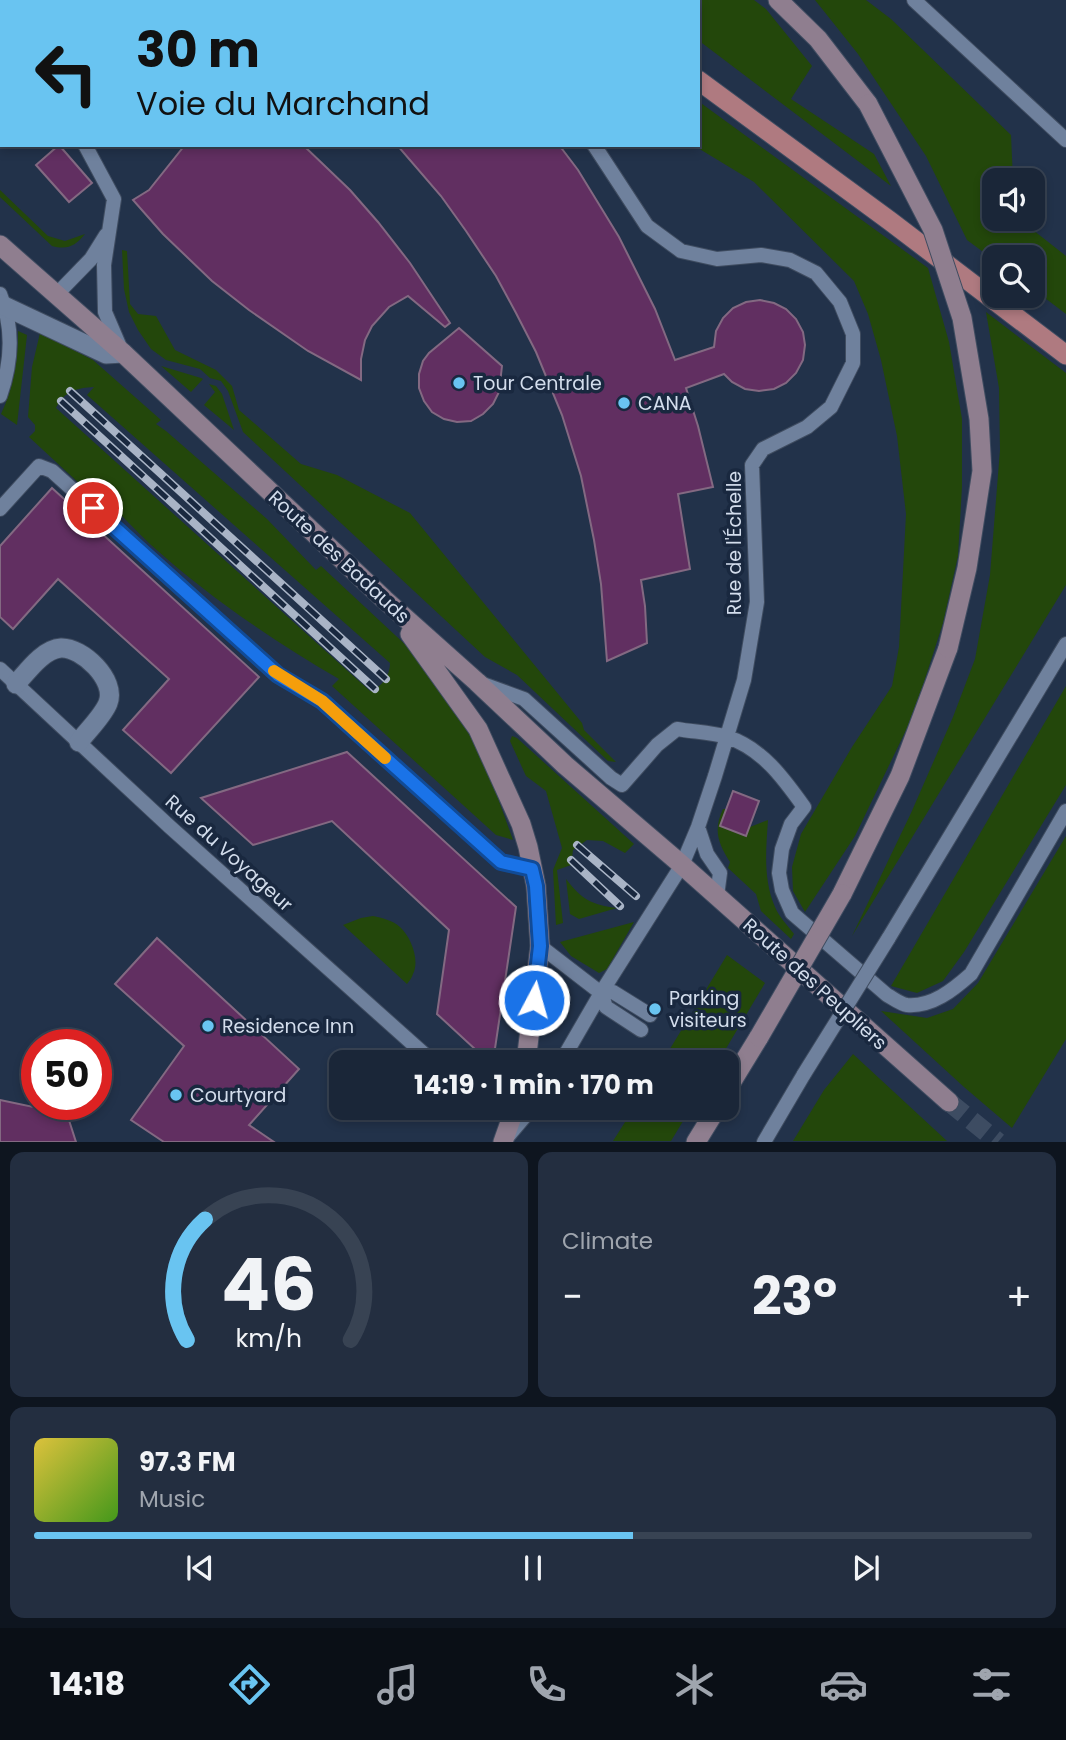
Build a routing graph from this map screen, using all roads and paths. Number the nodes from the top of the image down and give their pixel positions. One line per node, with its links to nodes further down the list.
1 (778, 0): 34 (main road, bridge)
2 (914, 0): 4 (lane)
3 (700, 81): 12 (main road)
4 (1066, 140)
5 (86, 147): 7 (lane)
6 (595, 147): 20 (lane, Rue de l'Échelle)
7 (109, 230): 9 (lane); 11 (lane)
8 (0, 245): 9 (main road, Route des Badauds)
9 (56, 295): 11 (main road, Route des Badauds)
10 (2, 301): 11 (street); 13 (lane)
11 (123, 353): 15 (main road, Route des Badauds)
12 (1066, 355)
13 (0, 396)
14 (0, 509): 25 (lane)
15 (384, 599): 18 (main road, Route des Badauds); 25 (main road)
16 (1066, 644): 40 (lane, bridge)
17 (0, 670): 19 (lane, Rue du Voyageur)
18 (477, 682): 20 (lane); 24 (main road, Route des Badauds)
19 (16, 684): 21 (lane, Rue du Voyageur); 21 (street)
20 (727, 737): 22 (lane); 23 (lane, Rue de l'Échelle)
21 (79, 741): 31 (lane, Rue du Voyageur)
22 (1066, 811)
23 (698, 827): 24 (lane, Rue de l'Échelle); 26 (lane)
24 (682, 865): 26 (main road, Route des Peupliers); 28 (lane, Rue de l'Échelle)
25 (532, 869): 27 (main road)
26 (717, 896): 35 (main road, Route des Peupliers)
27 (540, 946): 28 (lane); 32 (main road)
28 (601, 993): 29 (lane); 30 (lane); 33 (lane, Rue de l'Échelle)
29 (650, 1015)
30 (641, 1030)
31 (420, 1050)
32 (527, 1050)
33 (568, 1050)
34 (739, 1070)
35 (949, 1102)
36 (512, 1120): 38 (main road)
37 (709, 1120): 39 (main road)
38 (503, 1141)
39 (696, 1142)
40 (764, 1142)

